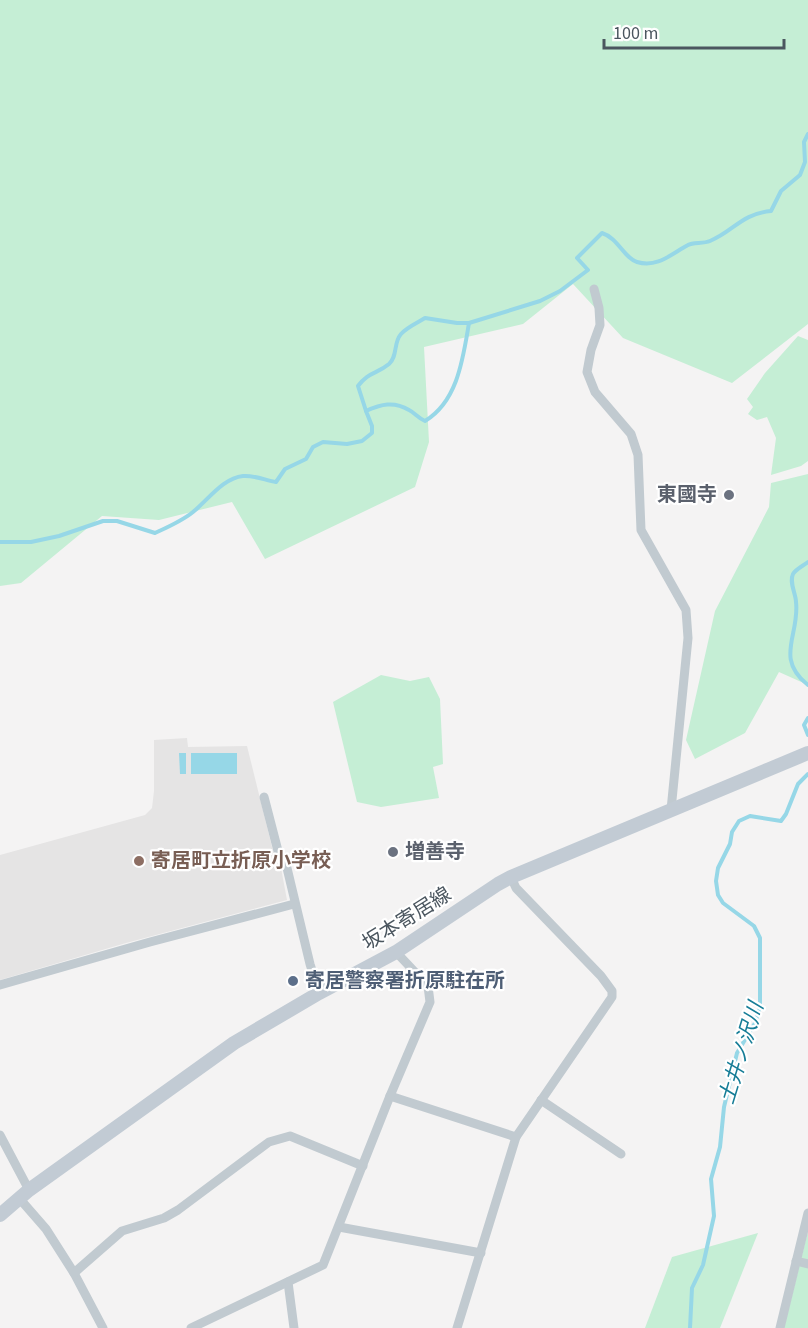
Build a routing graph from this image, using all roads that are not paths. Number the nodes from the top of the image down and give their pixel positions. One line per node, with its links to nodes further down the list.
1 (594, 289): 4 (street)
2 (808, 753): 4 (main road, 坂本寄居線)
3 (264, 797): 6 (street)
4 (671, 810): 5 (main road, 坂本寄居線)
5 (511, 877): 7 (main road, 坂本寄居線); 11 (street)
6 (294, 904): 8 (street); 9 (street)
7 (396, 952): 9 (main road, 坂本寄居線); 10 (street)
8 (0, 985)
9 (319, 993): 16 (main road, 坂本寄居線)
10 (390, 1096): 13 (street); 15 (street)
11 (542, 1100): 13 (street); 14 (street)
12 (0, 1135): 16 (street)
13 (516, 1137): 20 (street)
14 (621, 1154)
15 (363, 1166): 19 (street); 23 (street)
16 (24, 1194): 18 (main road, 坂本寄居線); 23 (street)
17 (808, 1213): 21 (street)
18 (0, 1215)
19 (339, 1227): 20 (street); 24 (street)
20 (481, 1253): 28 (street)
21 (796, 1261): 22 (street); 29 (street)
22 (808, 1264)
23 (74, 1273): 25 (street)
24 (288, 1282): 26 (street); 27 (street)
25 (104, 1328)
26 (191, 1328)
27 (294, 1328)
28 (457, 1328)
29 (780, 1328)

